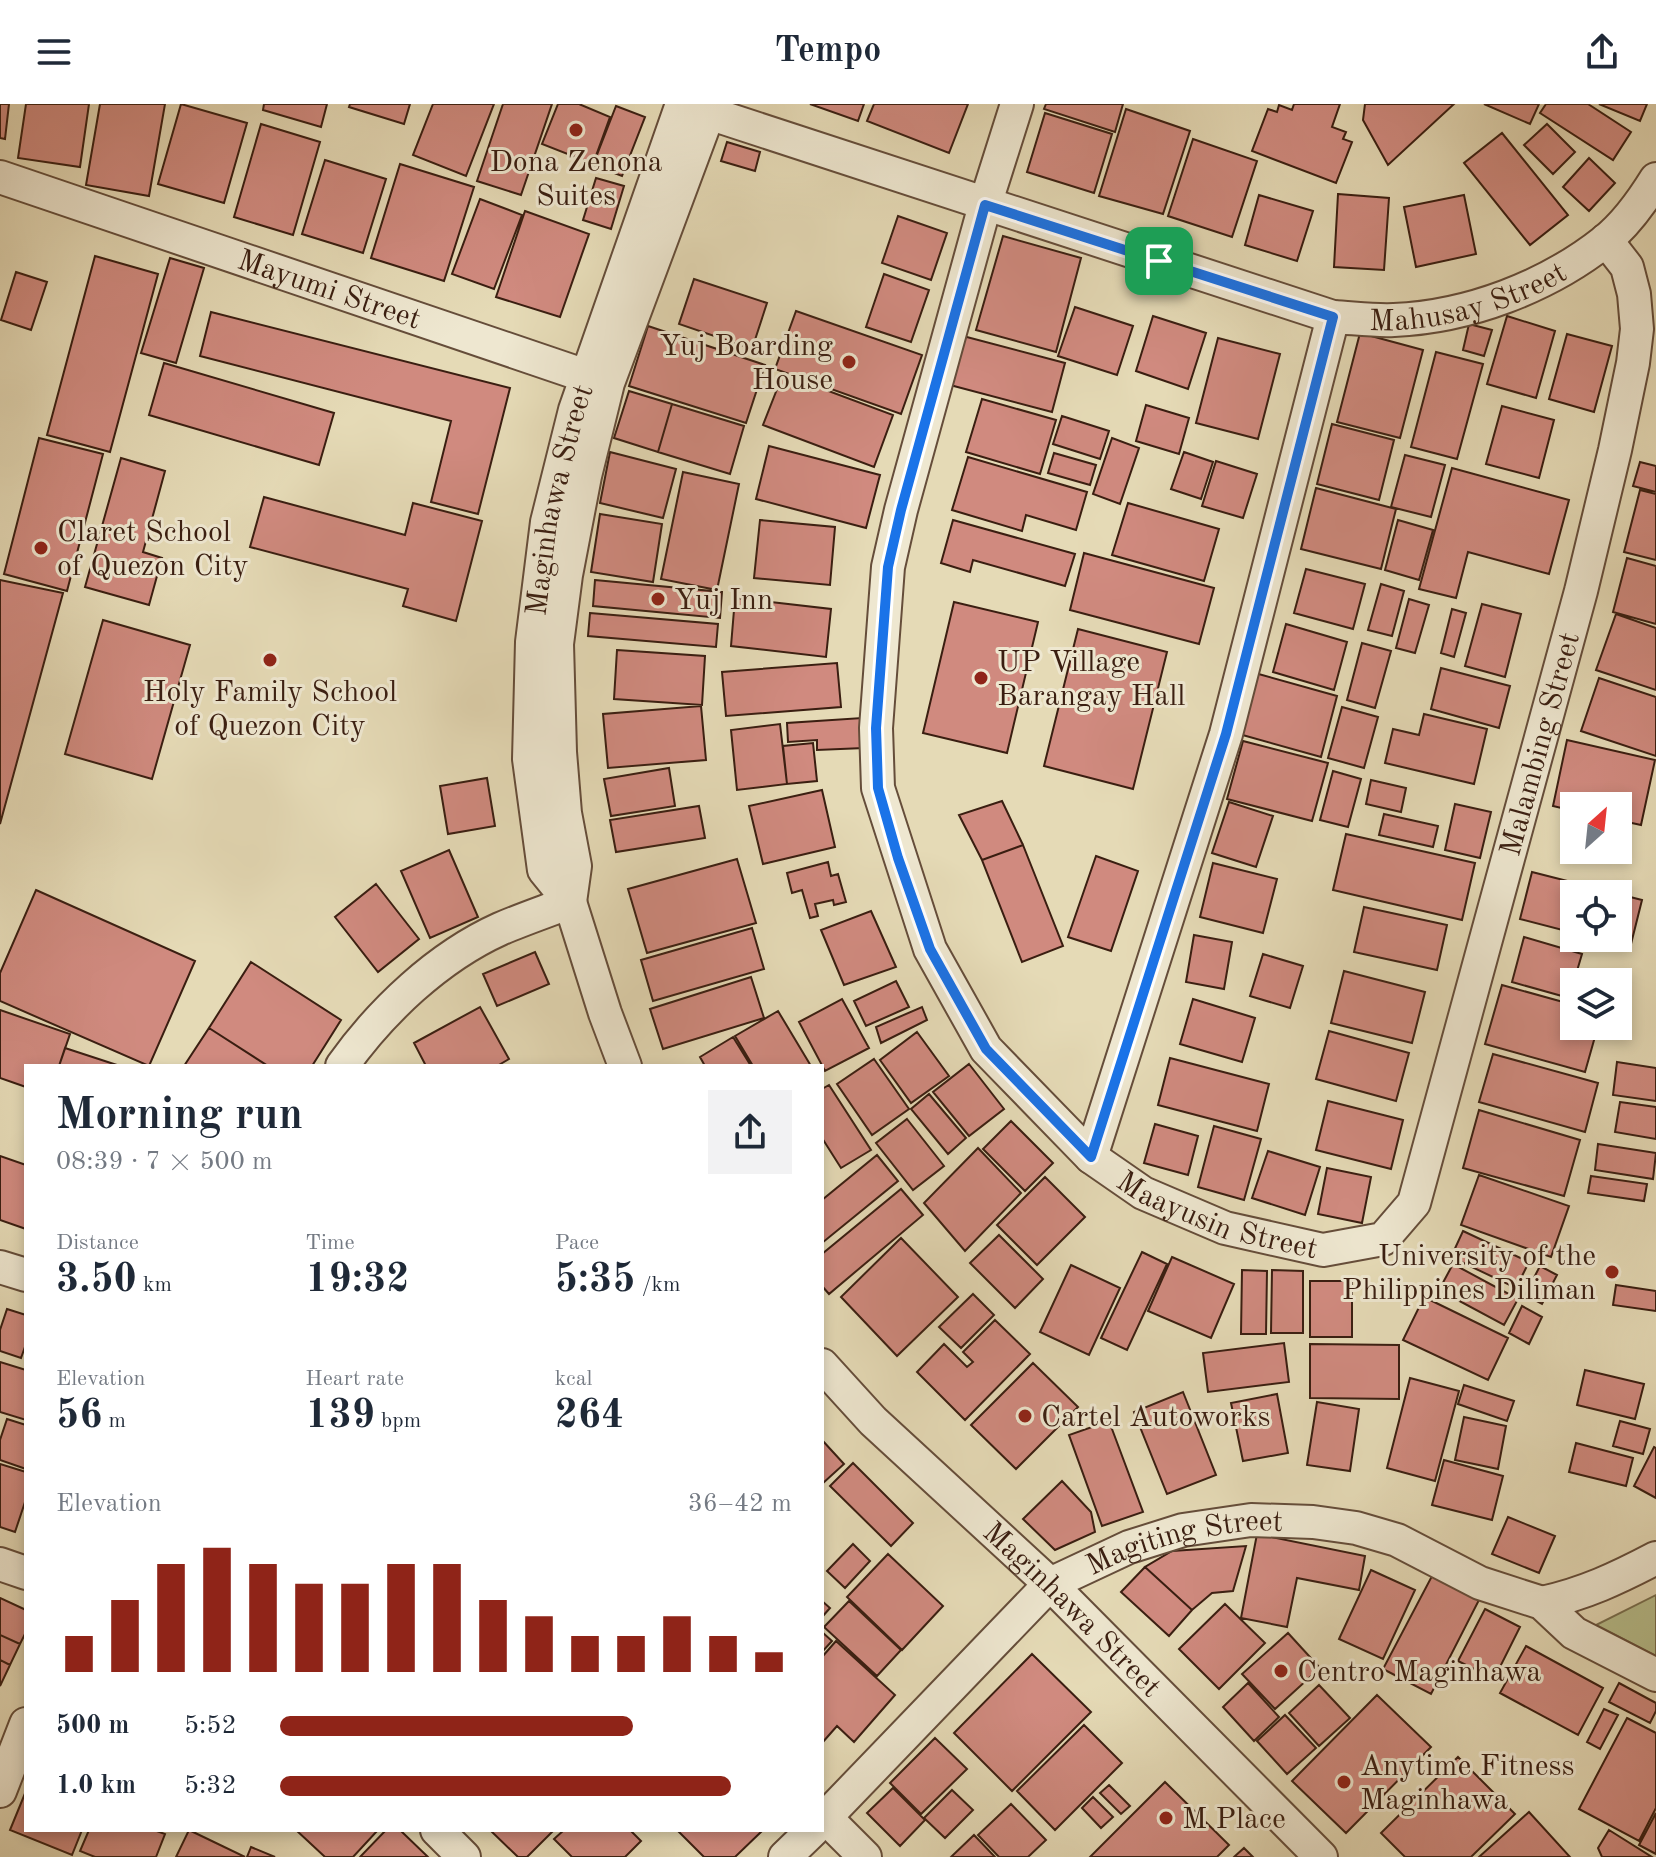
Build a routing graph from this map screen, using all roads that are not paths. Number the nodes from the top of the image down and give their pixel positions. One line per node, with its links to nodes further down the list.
1 (1017, 104): 6 (street, Maayusin Street)
2 (693, 106): 6 (street, Mahusay Street); 9 (street, Maginhawa Street); 10 (street, Maginhawa Street)
3 (0, 176): 5 (street, Mayumi Street); 9 (street, Mayumi Street)
4 (1656, 179): 7 (street, Mahusay Street)
5 (0, 191)
6 (985, 205): 8 (street, Mahusay Street); 13 (street, Maayusin Street)
7 (1606, 240): 8 (street, Mahusay Street); 14 (street, Malambing Street)
8 (1333, 317): 13 (street)
9 (586, 376): 10 (street, Maginhawa Street)
10 (570, 902): 11 (street); 12 (street, Maginhawa Street)
11 (344, 1064)
12 (624, 1064)
13 (1091, 1157): 14 (street, Maayusin Street)
14 (1383, 1239)
15 (0, 1267): 16 (street)
16 (24, 1274)
17 (824, 1367): 21 (street, Maginhawa Street)
18 (1656, 1558): 22 (street)
19 (0, 1564): 20 (street)
20 (24, 1572)
21 (1050, 1584): 22 (street, Magiting Street); 26 (street, Magiting Street); 33 (street, Maginhawa Street)
22 (1542, 1603): 23 (street, Magiting Street)
23 (1656, 1675)
24 (24, 1729): 25 (street)
25 (0, 1791)
26 (824, 1817)
27 (824, 1823): 32 (street)
28 (439, 1832): 30 (street)
29 (809, 1832): 31 (street, Magiting Street)
30 (464, 1857)
31 (785, 1857)
32 (865, 1857)
33 (1321, 1857)

